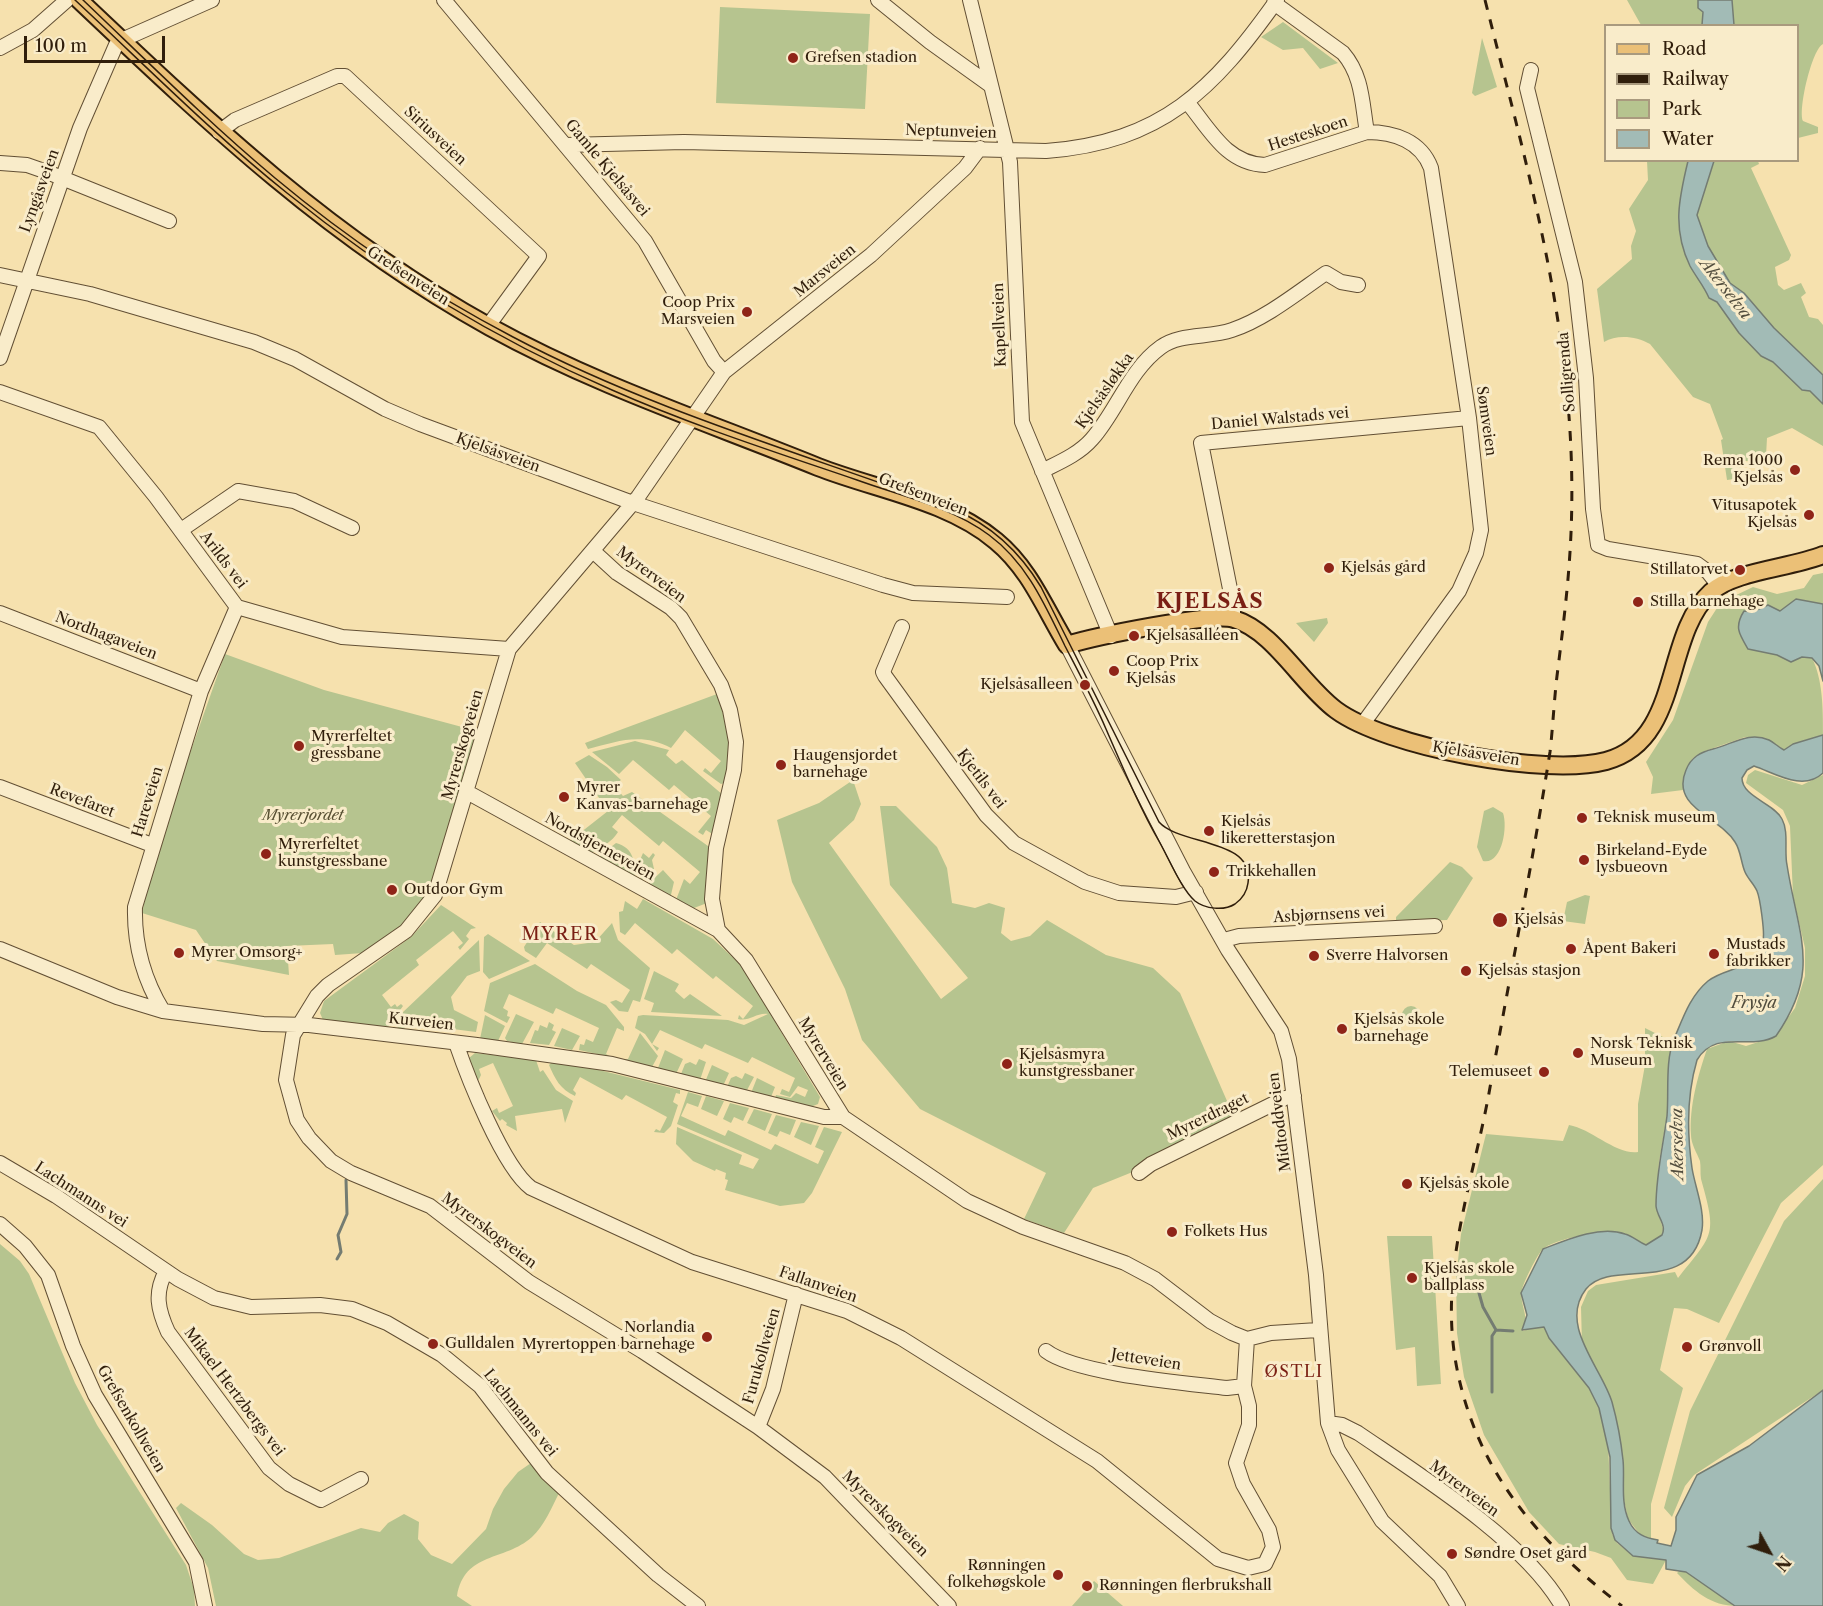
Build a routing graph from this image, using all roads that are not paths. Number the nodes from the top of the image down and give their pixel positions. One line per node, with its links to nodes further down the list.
1 (67, 0): 9 (street)
2 (79, 0): 8 (main road, Grefsenveien)
3 (212, 0): 8 (street)
4 (444, 0): 15 (street, Gamle Kjelsåsvei)
5 (878, 0): 11 (street)
6 (970, 0): 11 (street, Kapellveien)
7 (1276, 2): 12 (street, Neptunveien); 14 (street, Hesteskoen)
8 (121, 40): 13 (main road, Grefsenveien); 19 (street, Lyngåsveien)
9 (0, 48)
10 (1531, 70): 36 (street, Solligrenda)
11 (990, 85): 17 (street, Kapellveien)
12 (1188, 103): 14 (street, Hesteskoen); 17 (street, Neptunveien)
13 (219, 132): 24 (main road, Grefsenveien); 24 (street, Siriusveien)
14 (1367, 132): 28 (street, Sømveien)
15 (566, 145): 16 (street, Neptunveien); 26 (street, Gamle Kjelsåsvei)
16 (980, 148): 17 (street, Neptunveien); 26 (street, Marsveien)
17 (1006, 150): 30 (street, Kapellveien)
18 (0, 163): 19 (street)
19 (62, 178): 20 (street); 22 (street, Lyngåsveien)
20 (169, 221)
21 (0, 275): 22 (street, Kjelsåsveien)
22 (27, 279): 25 (street, Lyngåsveien); 31 (street, Kjelsåsveien)
23 (1358, 285): 30 (street, Kjelsåsløkka)
24 (488, 326): 29 (main road, Grefsenveien)
25 (0, 358)
26 (724, 372): 29 (street, Marsveien)
27 (0, 392): 33 (street, Arilds vei)
28 (1469, 418): 40 (street, Daniel Walstads vei); 46 (street, Sømveien)
29 (691, 419): 31 (street, Myrerskogveien); 43 (main road, Grefsenveien)
30 (1042, 471): 42 (street, Kapellveien)
31 (633, 503): 34 (street, Myrerskogveien); 37 (street, Kjelsåsveien)
32 (352, 528): 33 (street)
33 (181, 530): 38 (street, Arilds vei)
34 (593, 550): 44 (street, Myrerskogveien); 52 (street, Myrerveien)
35 (1823, 555): 36 (main road)
36 (1719, 586): 46 (main road, Kjelsåsveien)
37 (1007, 597)
38 (237, 607): 44 (street, Arilds vei); 45 (street, Hareveien)
39 (0, 613): 45 (street, Nordhagaveien)
40 (1233, 619): 42 (main road, Kjelsåsveien); 46 (main road, Kjelsåsveien)
41 (902, 627): 50 (street, Kjetils vei)
42 (1111, 636): 43 (main road, Kjelsåsveien)
43 (1067, 645): 50 (street, Midtoddveien)
44 (508, 649): 48 (street, Myrerskogveien)
45 (201, 691): 49 (street, Hareveien)
46 (1362, 724)
47 (0, 787): 49 (street, Revefaret)
48 (467, 792): 52 (street, Nordstjerneveien); 56 (street, Myrerskogveien)
49 (152, 845): 55 (street, Hareveien)
50 (1196, 892): 53 (street, Midtoddveien)
51 (1435, 926): 53 (street, Asbjørnsens vei)
52 (718, 930): 59 (street, Myrerveien)
53 (1224, 940): 58 (street, Midtoddveien)
54 (0, 949): 55 (street, Kurveien)
55 (163, 1011): 56 (street, Kurveien)
56 (299, 1027): 57 (street, Kurveien); 70 (street, Myrerskogveien)
57 (456, 1043): 59 (street, Kurveien); 64 (street, Fallanveien)
58 (1294, 1096): 61 (street, Myrerdraget); 65 (street, Midtoddveien)
59 (843, 1117): 66 (street, Myrerveien)
60 (0, 1163): 63 (street, Lachmanns vei)
61 (1139, 1173)
62 (0, 1224): 72 (street, Grefsenkollveien)
63 (166, 1271): 71 (street, Mikael Hertzbergs vei); 73 (street, Lachmanns vei)
64 (796, 1294): 68 (street, Fallanveien); 70 (street, Furukollveien)
65 (1318, 1330): 66 (street); 69 (street, Midtoddveien)
66 (1247, 1340): 68 (street, Fallanveien)
67 (1046, 1351): 68 (street, Jetteveien)
68 (1244, 1386)
69 (1328, 1423): 75 (street, Midtoddveien); 76 (street, Myrerveien)
70 (758, 1427): 74 (street, Myrerskogveien)
71 (361, 1479)
72 (205, 1606)
73 (698, 1606)
74 (949, 1606)
75 (1458, 1606)
76 (1562, 1606)

